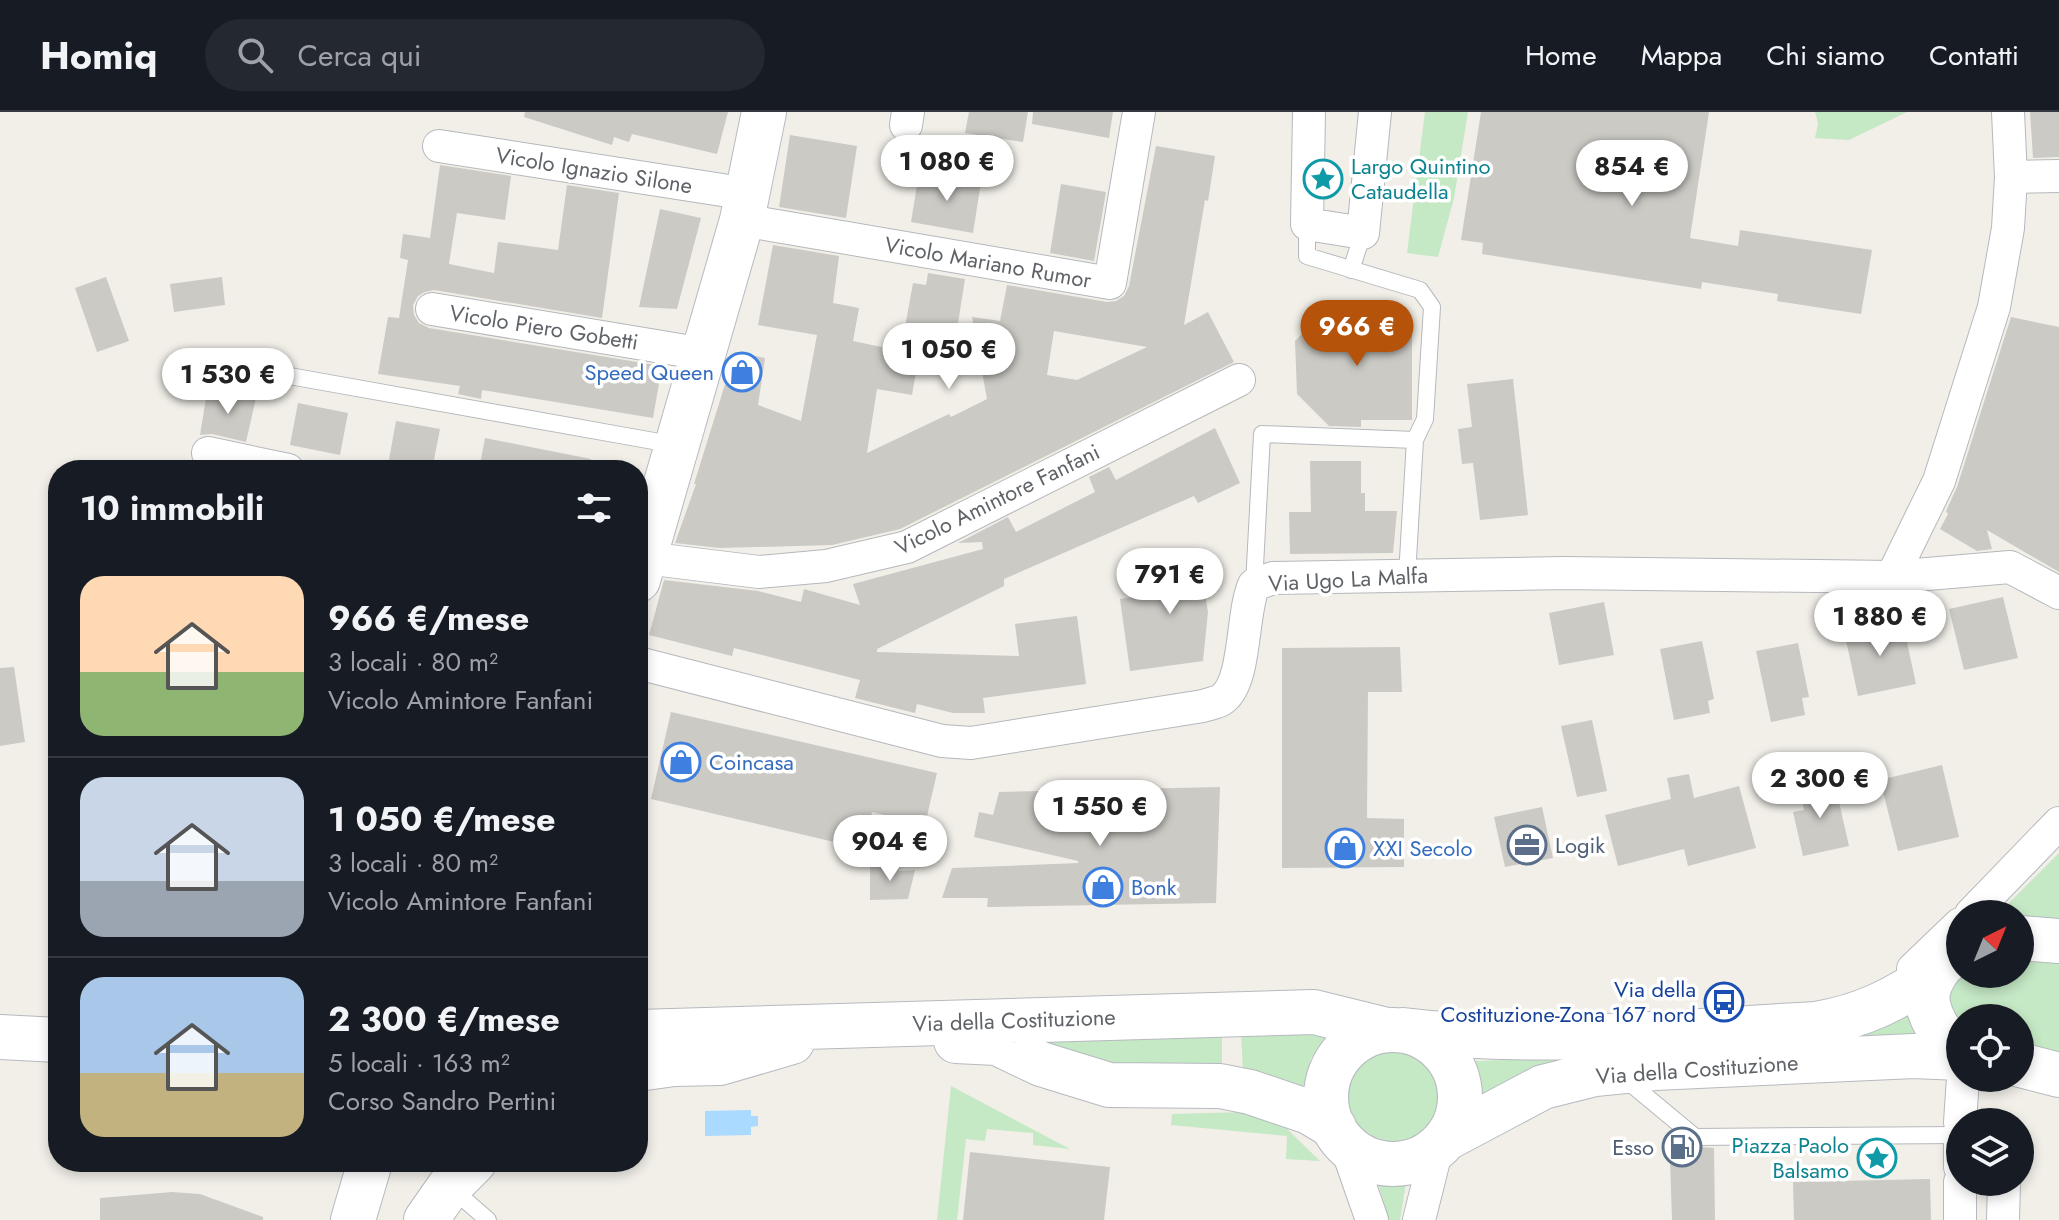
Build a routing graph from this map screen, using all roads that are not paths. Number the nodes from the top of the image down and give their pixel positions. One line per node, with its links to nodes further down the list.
1 (764, 112): 9 (main road)
2 (1139, 112): 9 (street, Vicolo Mariano Rumor)
3 (1309, 112): 10 (street)
4 (1375, 112): 11 (street)
5 (2008, 112): 8 (street)
6 (439, 146): 9 (street, Vicolo Ignazio Silone)
7 (2059, 176): 8 (street)
8 (2011, 177): 24 (street)
9 (745, 207): 14 (main road)
10 (1307, 224): 11 (street); 12 (lane)
11 (1363, 233): 12 (lane)
12 (1351, 270): 17 (lane)
13 (432, 309): 14 (street, Vicolo Piero Gobetti)
14 (704, 354): 18 (main road)
15 (256, 370): 18 (lane)
16 (1239, 380): 22 (street, Vicolo Amintore Fanfani)
17 (1415, 440): 23 (lane); 25 (lane)
18 (678, 445): 21 (main road)
19 (208, 453): 20 (street)
20 (241, 460)
21 (648, 538)
22 (648, 558)
23 (1407, 576): 24 (street, Via Ugo La Malfa); 25 (street, Via Ugo La Malfa)
24 (1892, 577): 26 (street, Via Ugo La Malfa)
25 (1254, 585): 27 (street, Via Ugo La Malfa)
26 (2059, 593)
27 (648, 666)
28 (2059, 823): 29 (street)
29 (1985, 900)
30 (2034, 939): 31 (main road)
31 (2059, 941)
32 (1946, 953): 36 (main road, Via della Costituzione)
33 (1946, 959): 40 (main road)
34 (648, 1011): 35 (main road)
35 (714, 1029): 36 (main road, Via della Costituzione); 37 (main road, Via della Costituzione)
36 (1395, 1030): 49 (main road); 50 (main road)
37 (648, 1032)
38 (0, 1037): 39 (main road)
39 (48, 1039)
40 (1946, 1039)
41 (802, 1040): 42 (main road, Via della Costituzione); 44 (main road); 49 (main road, Via della Costituzione)
42 (648, 1046)
43 (1946, 1057): 46 (main road, Via della Costituzione)
44 (648, 1068)
45 (2034, 1069): 47 (main road)
46 (1616, 1072): 48 (lane); 50 (main road, Via della Costituzione)
47 (2059, 1075)
48 (1946, 1134)
49 (1339, 1135): 50 (main road); 60 (street)
50 (1442, 1143): 61 (street)
51 (367, 1172): 56 (main road)
52 (395, 1172): 57 (main road)
53 (446, 1183): 58 (main road); 59 (lane)
54 (1960, 1196): 62 (street)
55 (2004, 1196): 63 (street)
56 (353, 1220)
57 (383, 1220)
58 (401, 1220)
59 (488, 1220)
60 (1372, 1220)
61 (1419, 1220)
62 (1960, 1220)
63 (2003, 1220)

